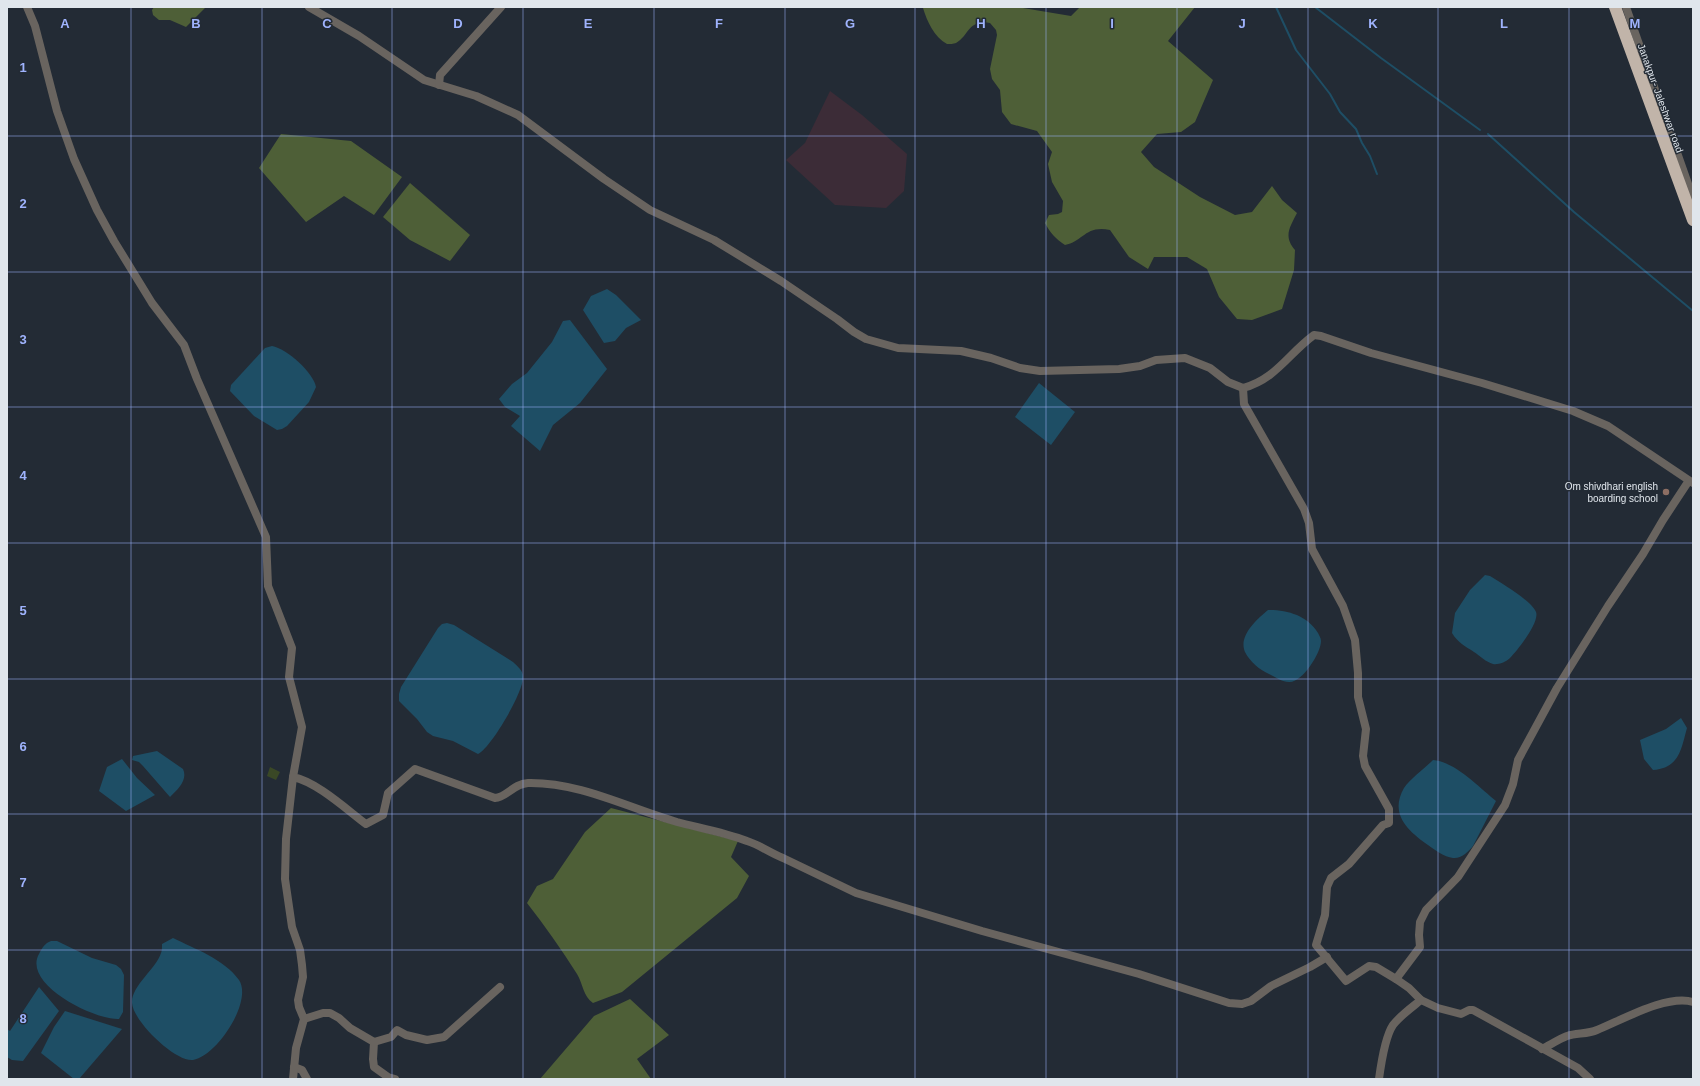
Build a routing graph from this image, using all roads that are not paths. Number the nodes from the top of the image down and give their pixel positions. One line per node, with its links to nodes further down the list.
1 (27, 7): 11 (street)
2 (309, 7): 6 (street)
3 (501, 7): 6 (street)
4 (1615, 7): 8 (highway, Janakpur- Jaleshwar road)
5 (1626, 7): 7 (street)
6 (439, 85): 9 (street)
7 (1693, 198)
8 (1693, 220)
9 (1243, 388): 10 (street); 12 (street)
10 (1691, 482): 13 (street)
11 (293, 777): 12 (street); 17 (street)
12 (1327, 957): 13 (street)
13 (1396, 979): 15 (street)
14 (500, 987): 18 (street)
15 (1421, 1000): 19 (street); 24 (street)
16 (1693, 1002): 19 (street)
17 (304, 1019): 18 (street); 20 (street)
18 (374, 1042): 23 (street)
19 (1542, 1049): 25 (street)
20 (294, 1067): 21 (street); 22 (street)
21 (293, 1079)
22 (307, 1079)
23 (395, 1079)
24 (1379, 1079)
25 (1590, 1079)

